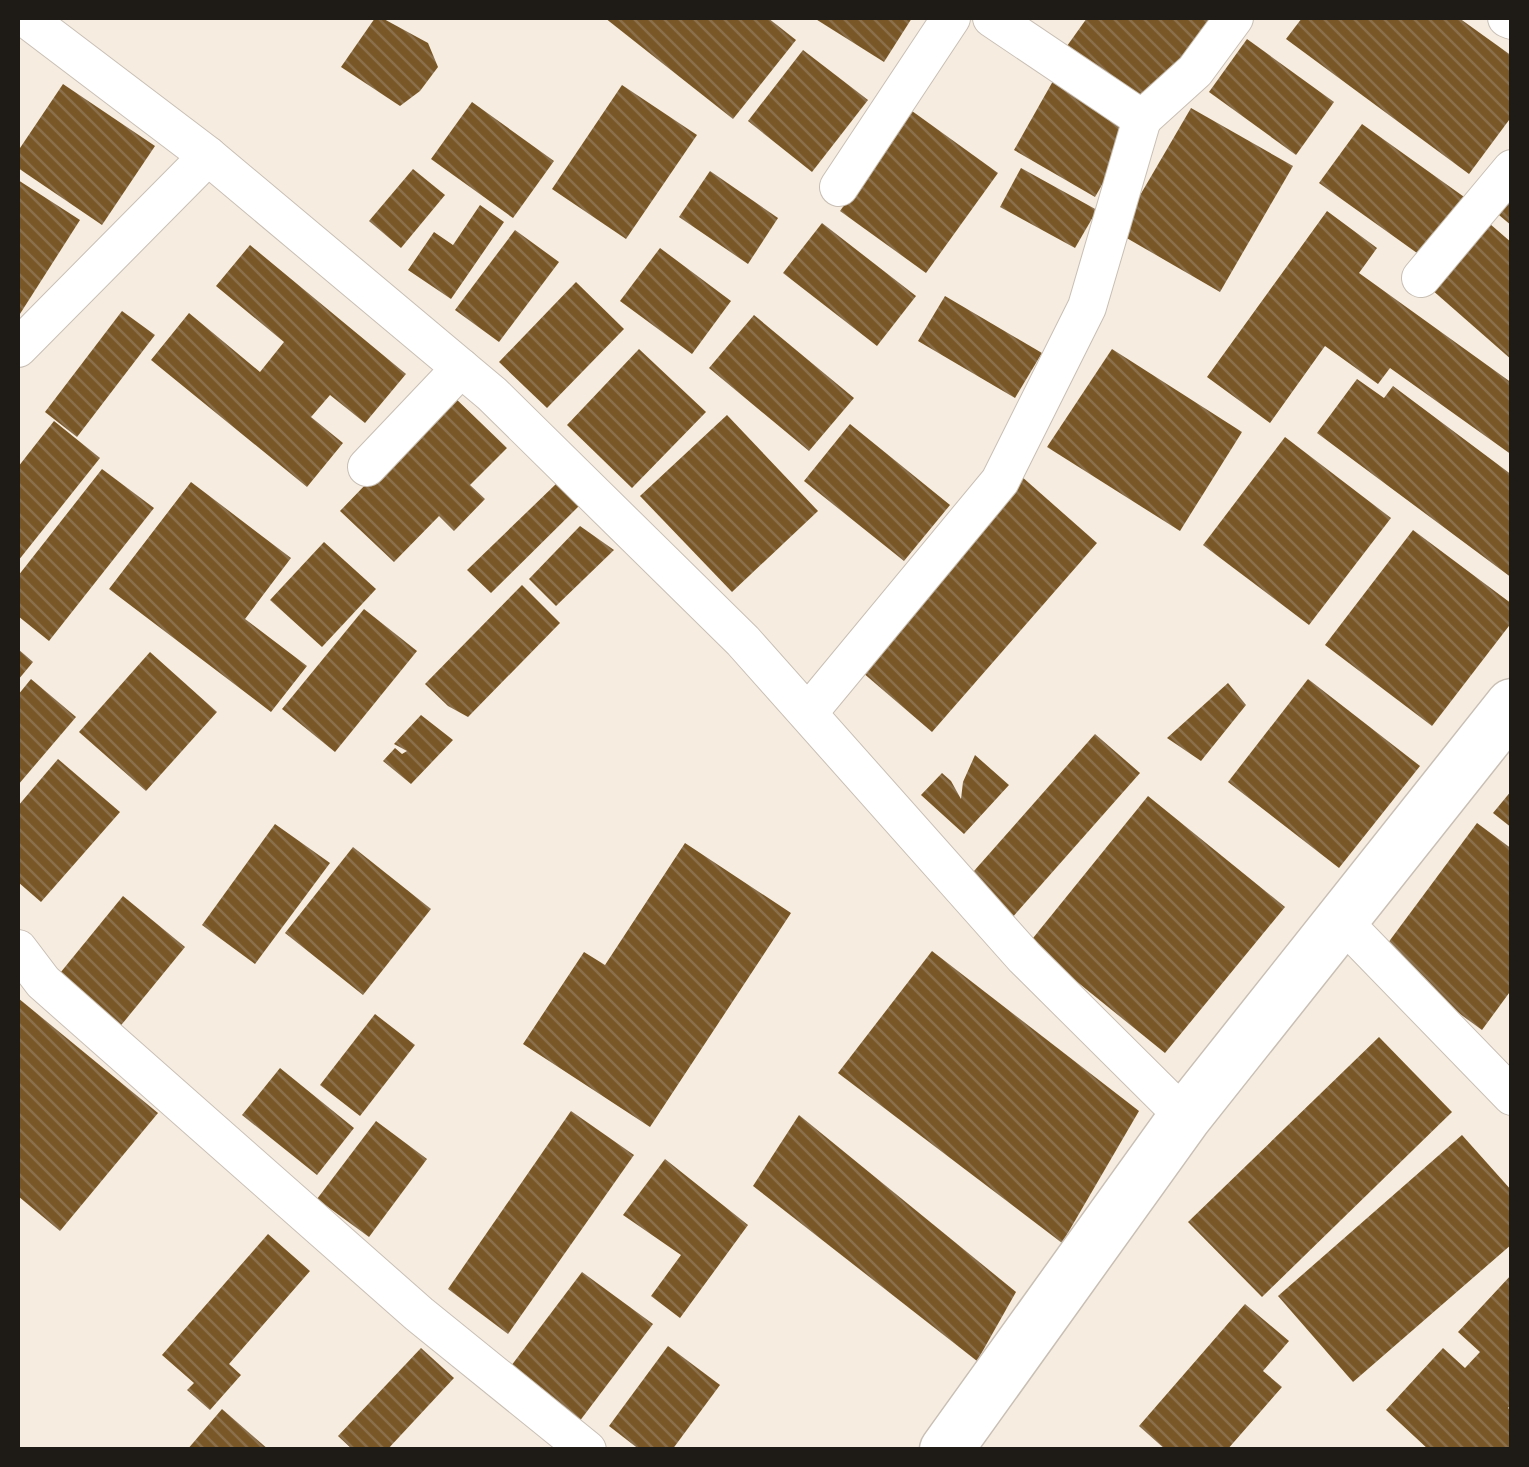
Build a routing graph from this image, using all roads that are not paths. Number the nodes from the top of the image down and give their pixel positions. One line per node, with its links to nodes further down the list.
1 (26, 18): 6 (street)
2 (951, 18): 8 (street)
3 (992, 18): 5 (street)
4 (1234, 18): 5 (street)
5 (1142, 119): 14 (street)
6 (208, 156): 10 (street); 11 (street)
7 (1512, 169): 9 (street)
8 (838, 186)
9 (1422, 278)
10 (18, 348)
11 (461, 368): 12 (street); 14 (street)
12 (367, 466)
13 (1512, 705): 15 (street)
14 (808, 713): 18 (street)
15 (1343, 922): 17 (street); 18 (street)
16 (18, 948): 19 (street)
17 (1512, 1096)
18 (1186, 1117): 20 (street)
19 (587, 1450)
20 (946, 1450)

